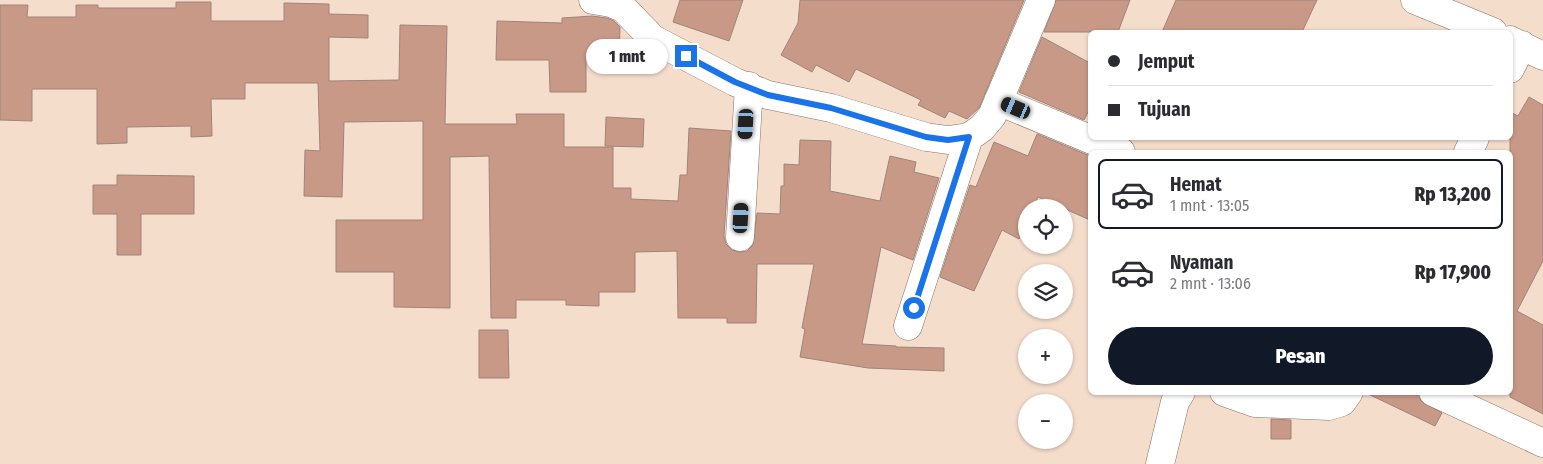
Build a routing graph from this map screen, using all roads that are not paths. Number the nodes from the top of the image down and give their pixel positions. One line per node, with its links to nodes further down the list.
1 (593, 0): 7 (street)
2 (1042, 0): 8 (street)
3 (1415, 0): 4 (street)
4 (1488, 30)
5 (1525, 47): 6 (street)
6 (1513, 65)
7 (749, 86): 9 (street); 13 (street)
8 (998, 101): 9 (street); 10 (street)
9 (969, 137): 14 (street)
10 (1088, 138)
11 (1092, 140): 12 (street)
12 (1116, 150)
13 (740, 237)
14 (908, 326)
15 (1179, 395): 20 (street)
16 (1232, 395): 17 (street)
17 (1347, 395)
18 (1439, 395): 19 (street)
19 (1543, 444)
20 (1160, 464)

